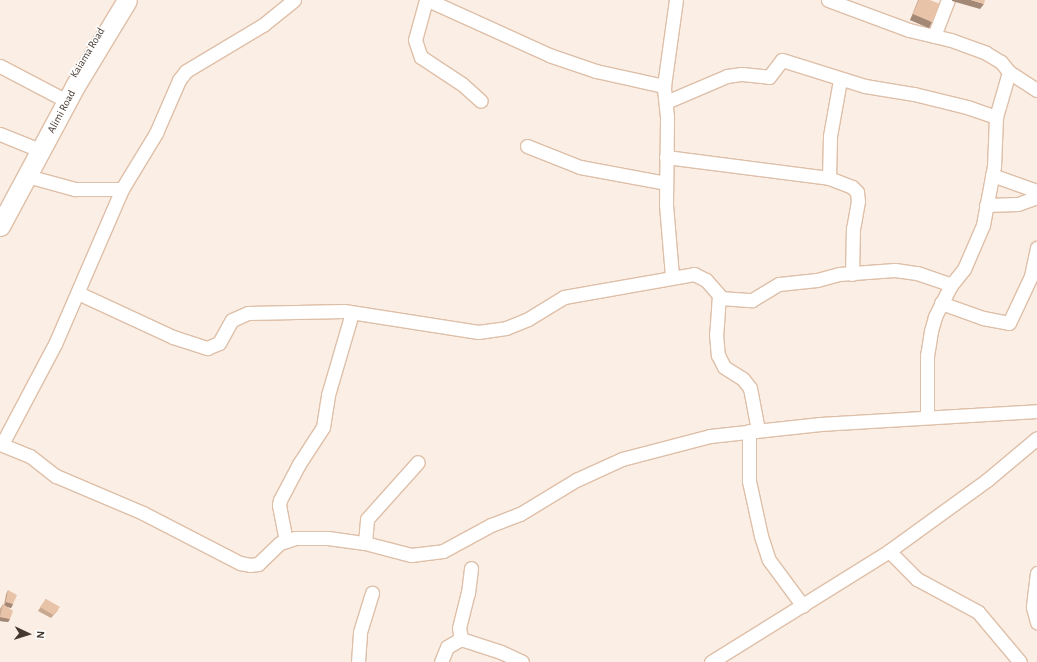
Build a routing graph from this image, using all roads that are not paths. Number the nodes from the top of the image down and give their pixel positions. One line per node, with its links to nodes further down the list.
1 (120, 0): 14 (highway, Kaiama Road)
2 (127, 0): 23 (highway, Alimi Road)
3 (294, 0): 26 (street)
4 (427, 0): 12 (street); 15 (street)
5 (676, 0): 12 (street)
6 (828, 0): 8 (street)
7 (948, 0): 8 (street)
8 (934, 36): 10 (street)
9 (0, 66): 14 (street)
10 (1009, 72): 13 (street); 17 (street)
11 (840, 80): 16 (street); 17 (street); 24 (street)
12 (664, 86): 16 (street)
13 (1037, 90)
14 (61, 98): 20 (highway, Kaiama Road)
15 (481, 101)
16 (666, 102): 21 (street)
17 (996, 117): 22 (street)
18 (0, 134): 20 (street)
19 (527, 146): 25 (street)
20 (34, 148): 30 (highway, Kaiama Road)
21 (666, 157): 24 (street); 25 (street)
22 (992, 175): 27 (street); 29 (street)
23 (27, 176): 26 (street); 31 (highway, Alimi Road)
24 (829, 178): 33 (street)
25 (666, 183): 34 (street)
26 (122, 189): 36 (street)
27 (1037, 191)
28 (1037, 197): 29 (street)
29 (986, 205): 35 (street)
30 (0, 211)
31 (0, 226)
32 (1037, 248): 38 (street)
33 (852, 274): 35 (street); 37 (street)
34 (672, 276): 37 (street); 39 (street)
35 (950, 285): 38 (street)
36 (78, 293): 39 (street); 44 (street)
37 (720, 298): 42 (street)
38 (941, 303): 41 (street)
39 (352, 313): 46 (street)
40 (1037, 411): 41 (street)
41 (927, 416): 42 (street)
42 (754, 430): 47 (street); 52 (street)
43 (1037, 438): 48 (street)
44 (1, 444): 46 (street)
45 (418, 462): 47 (street)
46 (286, 541): 47 (street)
47 (365, 543)
48 (889, 551): 52 (street); 59 (street)
49 (471, 568): 54 (street)
50 (1037, 572): 53 (street)
51 (372, 593): 55 (street)
52 (804, 606): 58 (street)
53 (1037, 622)
54 (461, 639): 56 (street); 57 (street)
55 (358, 662)
56 (441, 662)
57 (522, 662)
58 (712, 662)
59 (1020, 662)

